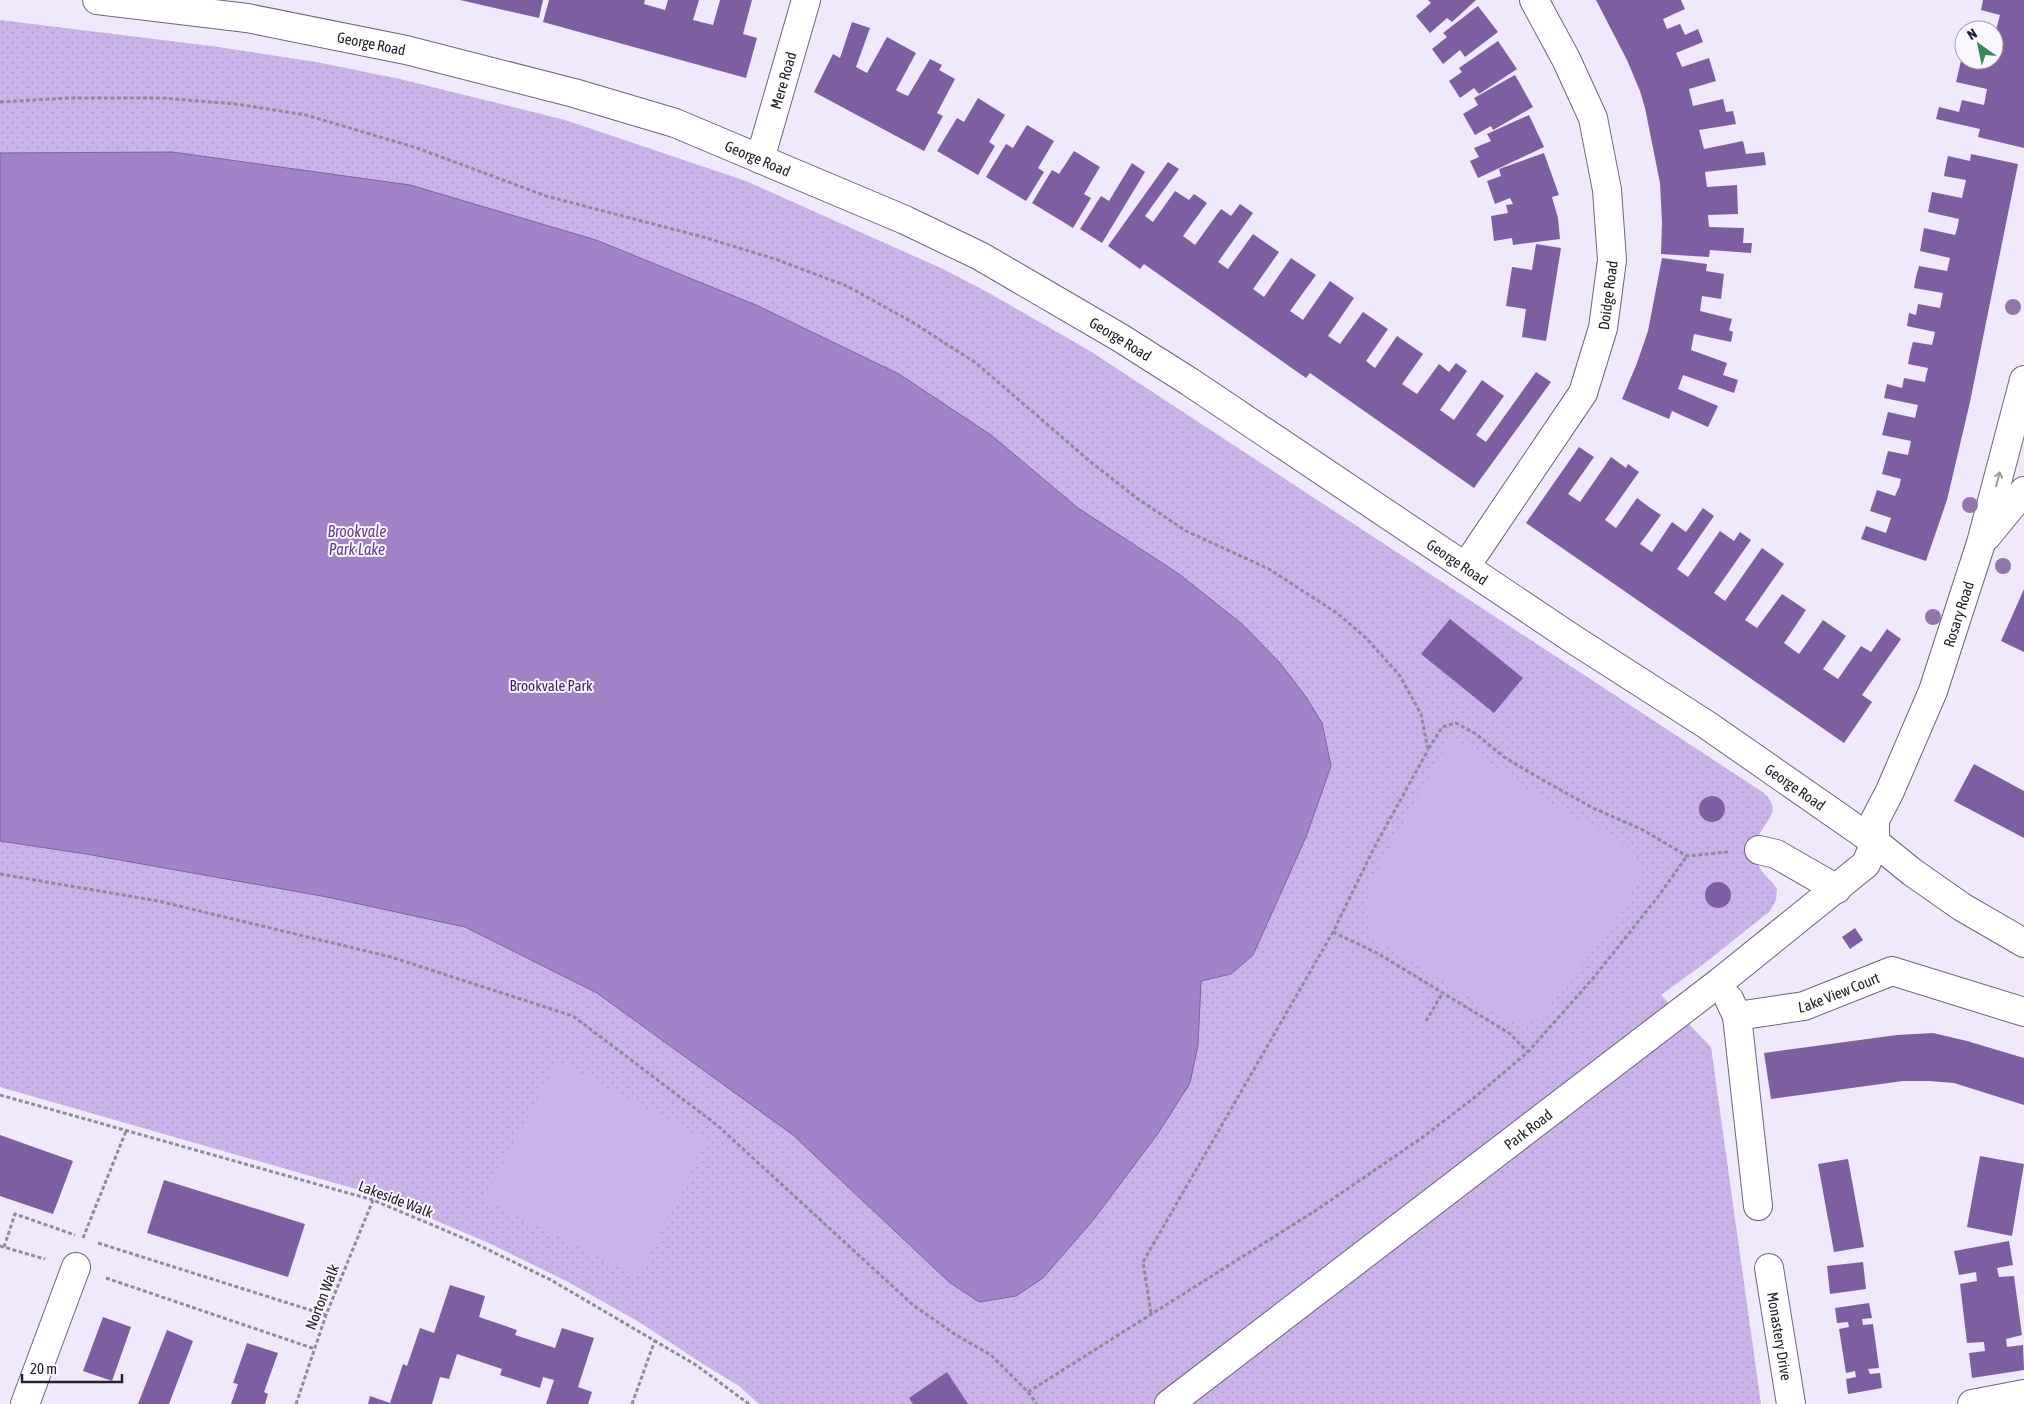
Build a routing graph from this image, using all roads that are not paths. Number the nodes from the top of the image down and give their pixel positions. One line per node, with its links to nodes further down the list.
1 (97, 0): 4 (street, George Road)
2 (806, 0): 4 (street, Mere Road)
3 (1534, 0): 8 (street, Doidge Road)
4 (760, 159): 8 (street, George Road)
5 (2024, 380): 7 (street, Rosary Road, one-way to 5)
6 (2024, 491): 7 (street)
7 (1981, 543): 9 (street, Rosary Road)
8 (1466, 566): 9 (street, George Road)
9 (1875, 842): 11 (street, Park Road); 12 (street, George Road)
10 (1758, 850): 11 (street)
11 (1837, 889): 13 (street, Park Road)
12 (2024, 943)
13 (1721, 981): 15 (street); 21 (street, Park Road)
14 (2024, 1012): 15 (street, Lake View Court)
15 (1737, 1016): 16 (street)
16 (1758, 1206)
17 (76, 1268): 20 (street)
18 (1769, 1268): 22 (street, Monastery Drive)
19 (2024, 1394): 23 (street)
20 (25, 1404)
21 (1169, 1404)
22 (1791, 1404)
23 (1972, 1404)

